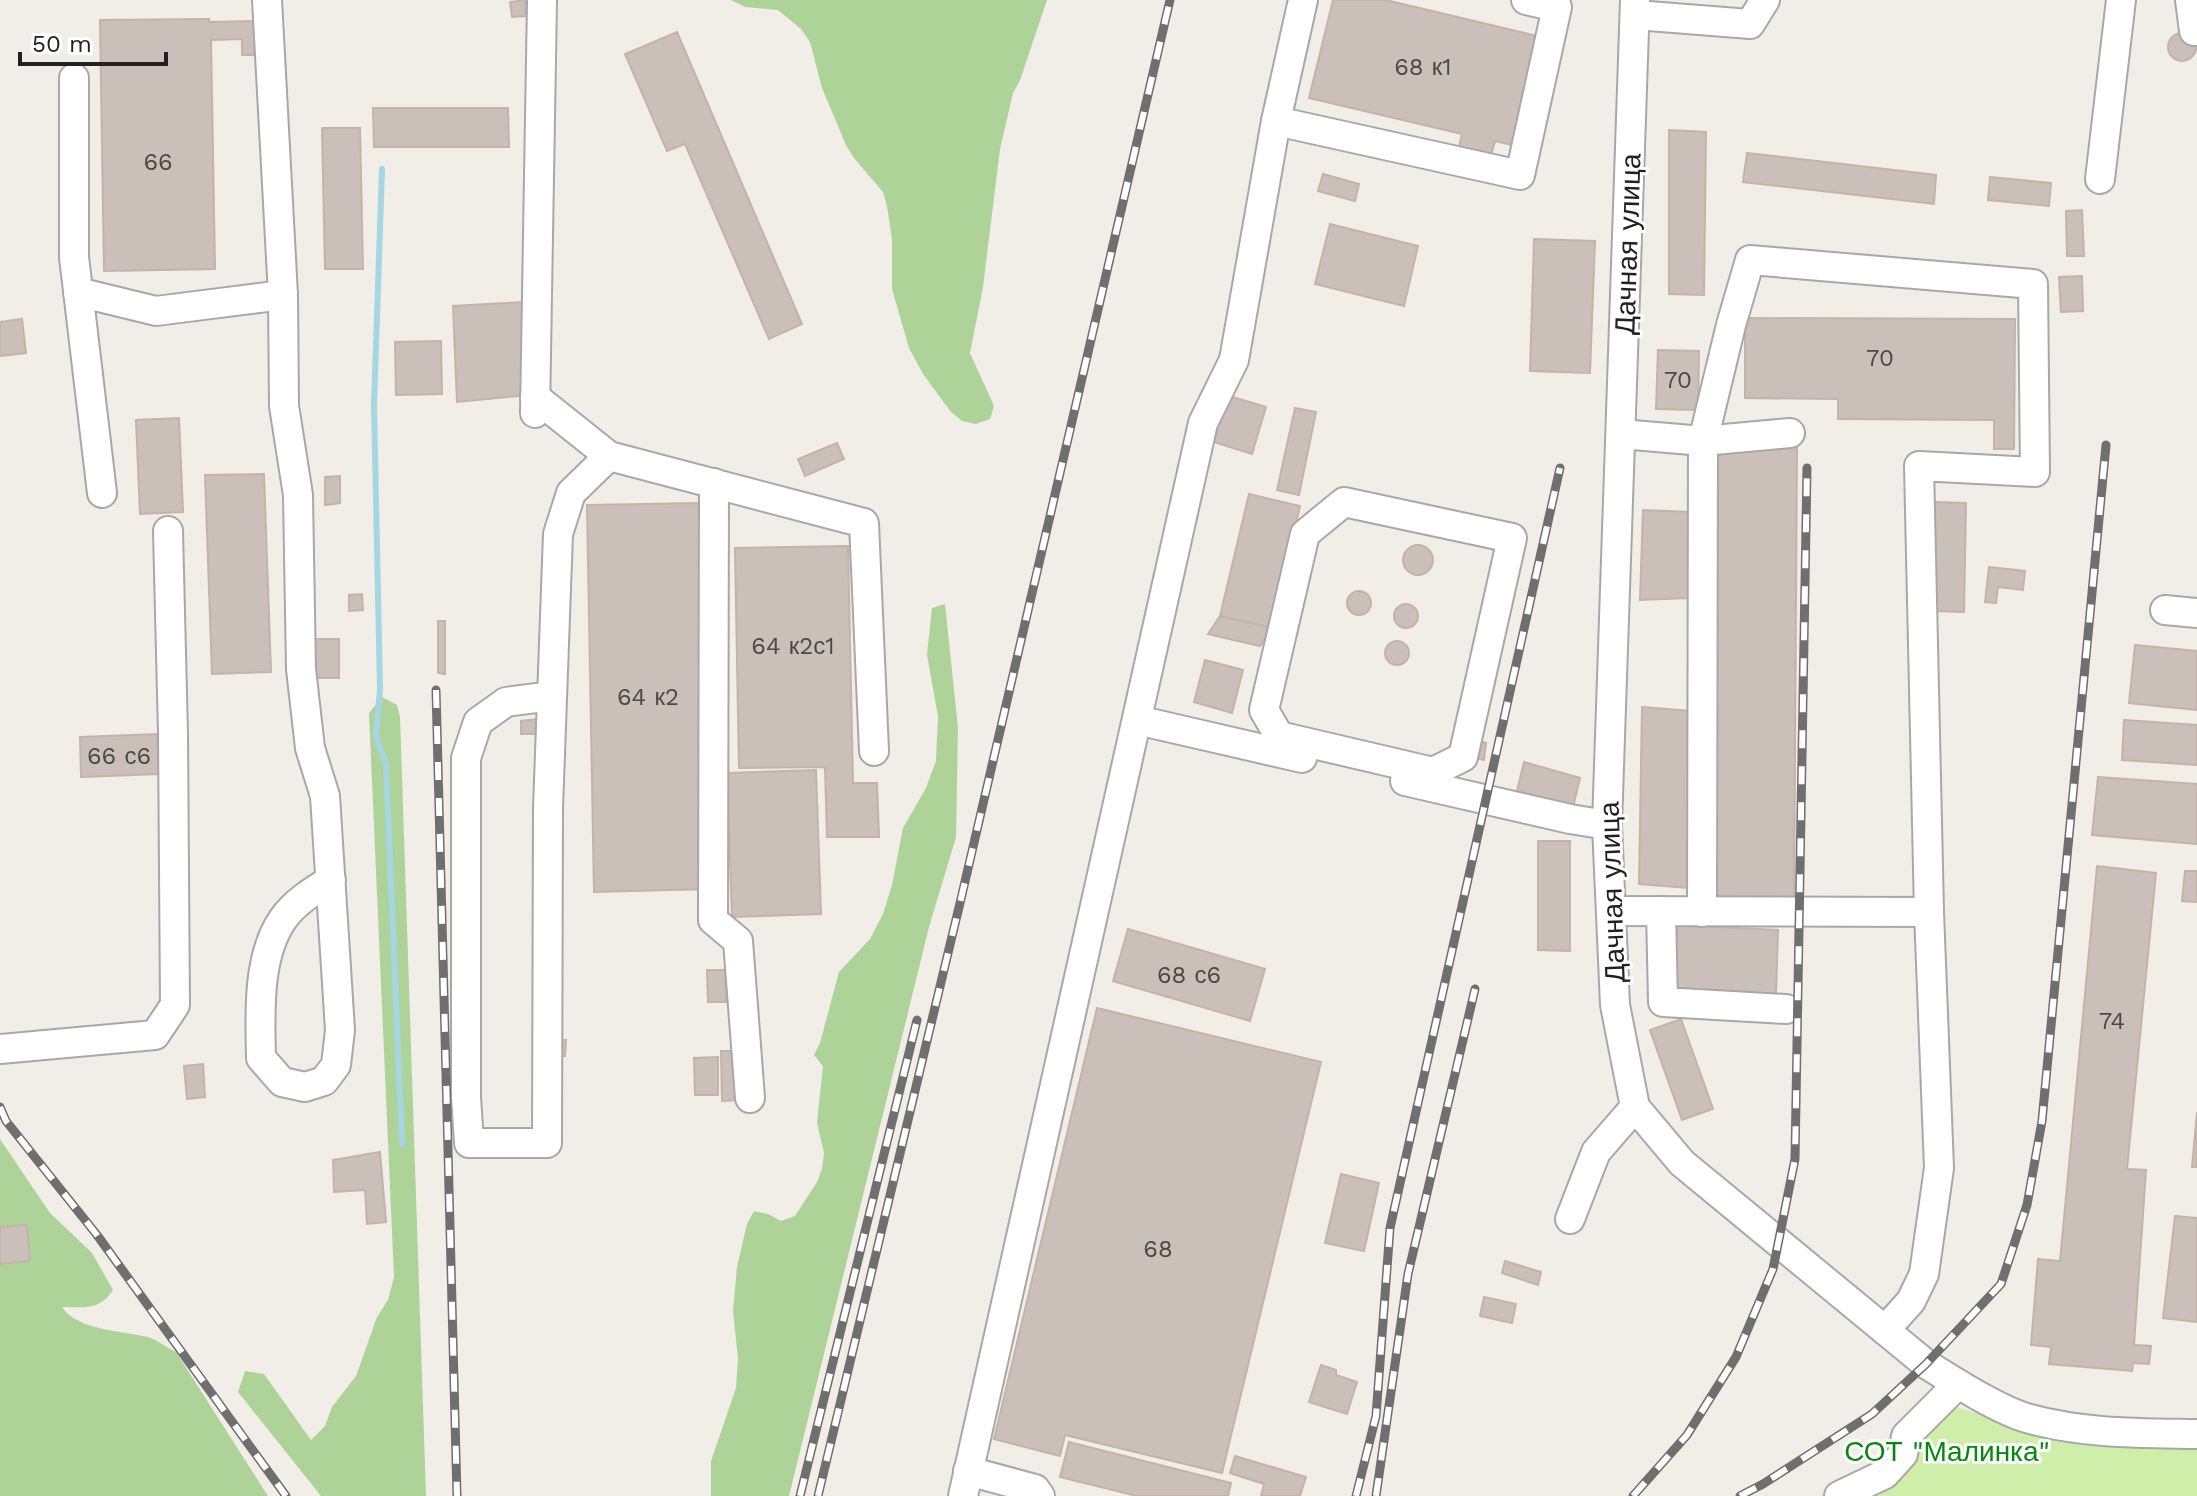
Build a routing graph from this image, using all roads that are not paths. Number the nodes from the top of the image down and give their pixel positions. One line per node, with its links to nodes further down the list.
1 (267, 0): 14 (street)
2 (542, 0): 18 (street)
3 (1303, 0): 11 (street)
4 (1526, 0): 11 (street)
5 (1765, 0): 8 (street)
6 (2121, 0): 12 (street)
7 (2190, 0): 9 (street)
8 (1636, 7): 16 (street, Дачная улица)
9 (2197, 31)
10 (74, 78): 13 (street)
11 (1276, 121): 25 (street)
12 (2100, 179)
13 (78, 292): 14 (street); 20 (street)
14 (283, 295): 29 (street)
15 (1790, 433): 17 (street)
16 (1621, 434): 17 (street); 28 (street, Дачная улица)
17 (1703, 441): 32 (street); 33 (street)
18 (609, 456): 19 (street); 24 (street)
19 (714, 483): 26 (street); 36 (street)
20 (102, 493)
21 (168, 531): 35 (street)
22 (2165, 610): 23 (street)
23 (2197, 613)
24 (552, 696): 24 (street)
25 (1137, 720): 28 (street); 42 (street)
26 (874, 751)
27 (1433, 772): 27 (street)
28 (1607, 825): 30 (street, Дачная улица)
29 (331, 880): 29 (street)
30 (1611, 911): 31 (street); 37 (street, Дачная улица)
31 (1661, 911): 32 (street); 34 (street)
32 (1702, 912): 33 (street)
33 (1929, 912): 39 (street)
34 (1786, 1009)
35 (0, 1049)
36 (750, 1098)
37 (1635, 1107): 38 (street); 39 (street, Дачная улица)
38 (1570, 1219)
39 (1885, 1330): 40 (street, Дачная улица)
40 (1958, 1384): 41 (street, Дачная улица); 43 (street)
41 (2197, 1434)
42 (966, 1484): 44 (street)
43 (1888, 1485): 45 (street)
44 (1040, 1496)
45 (1839, 1496)

